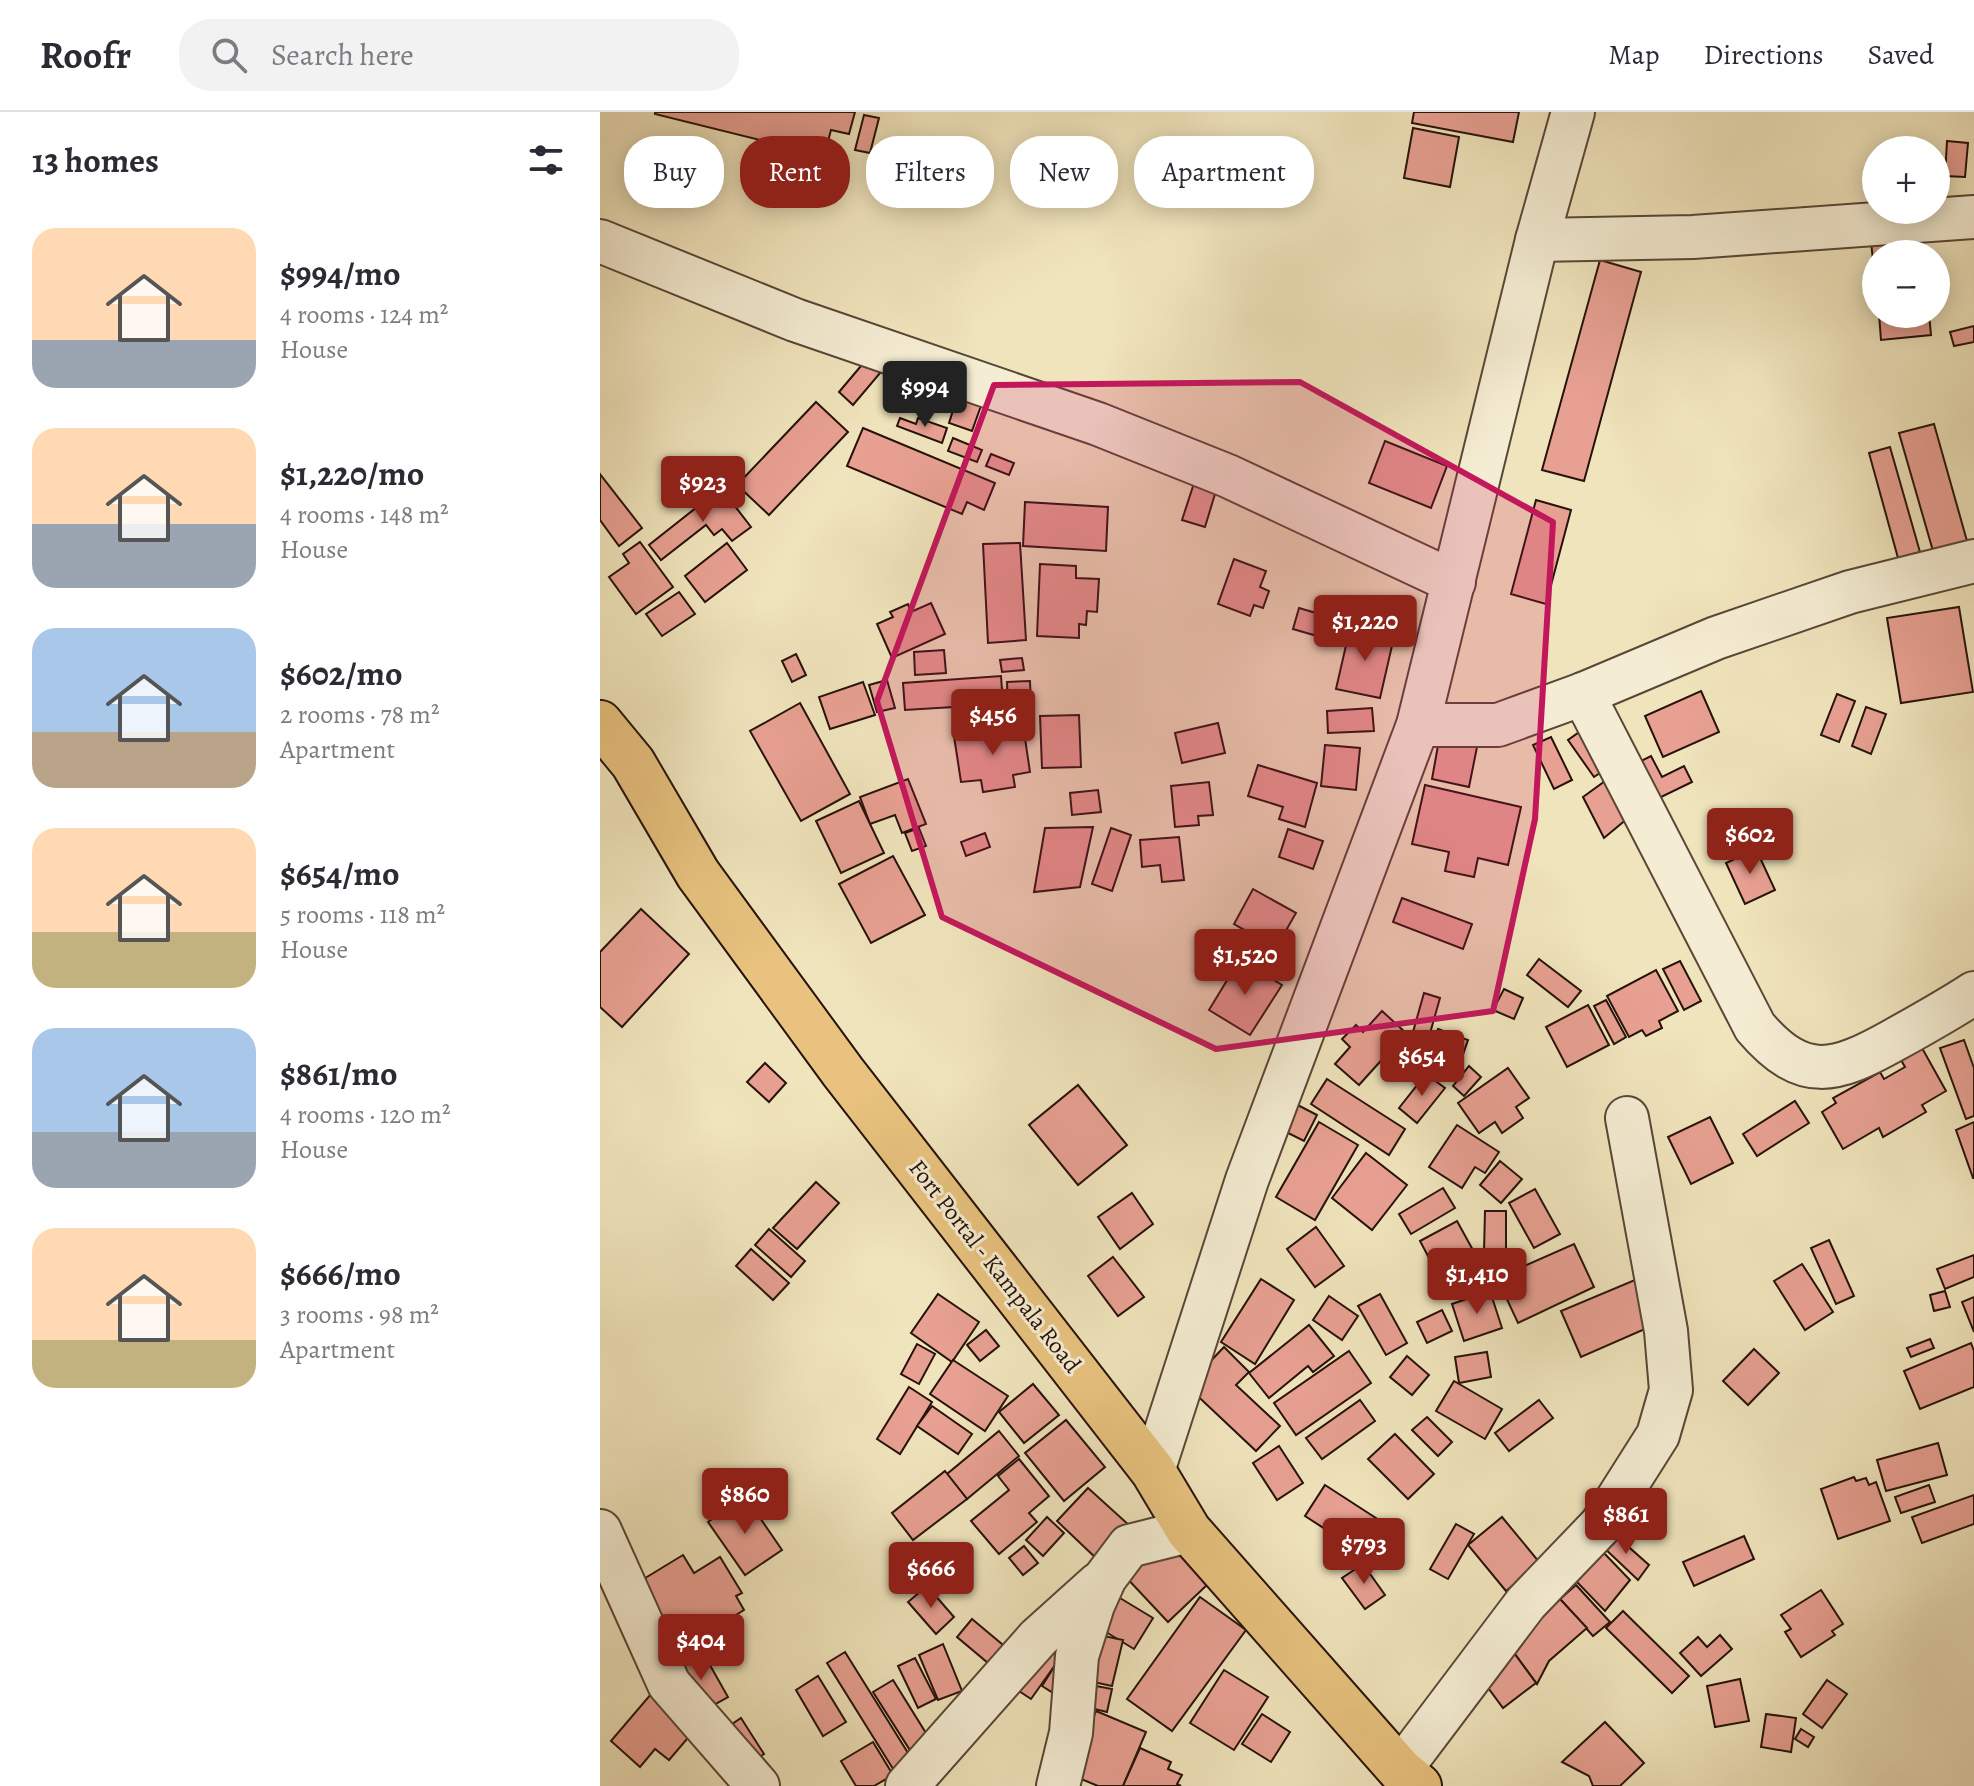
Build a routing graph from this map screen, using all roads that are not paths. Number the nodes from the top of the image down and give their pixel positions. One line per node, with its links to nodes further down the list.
1 (1573, 112): 3 (street)
2 (1974, 217): 3 (street)
3 (1537, 240): 6 (street)
4 (600, 241): 6 (street)
5 (1974, 561): 7 (street)
6 (1454, 582): 9 (street)
7 (1583, 694): 9 (street); 10 (street)
8 (600, 723): 12 (main road, Fort Portal - Kampala Road)
9 (1418, 725): 12 (street)
10 (1974, 993)
11 (1627, 1118): 16 (street)
12 (1153, 1471): 14 (main road, Fort Portal - Kampala Road)
13 (600, 1531): 17 (street)
14 (1189, 1531): 15 (street); 16 (main road, Fort Portal - Kampala Road)
15 (1105, 1578): 18 (street); 19 (street)
16 (1409, 1778)
17 (758, 1786)
18 (907, 1786)
19 (1058, 1786)

